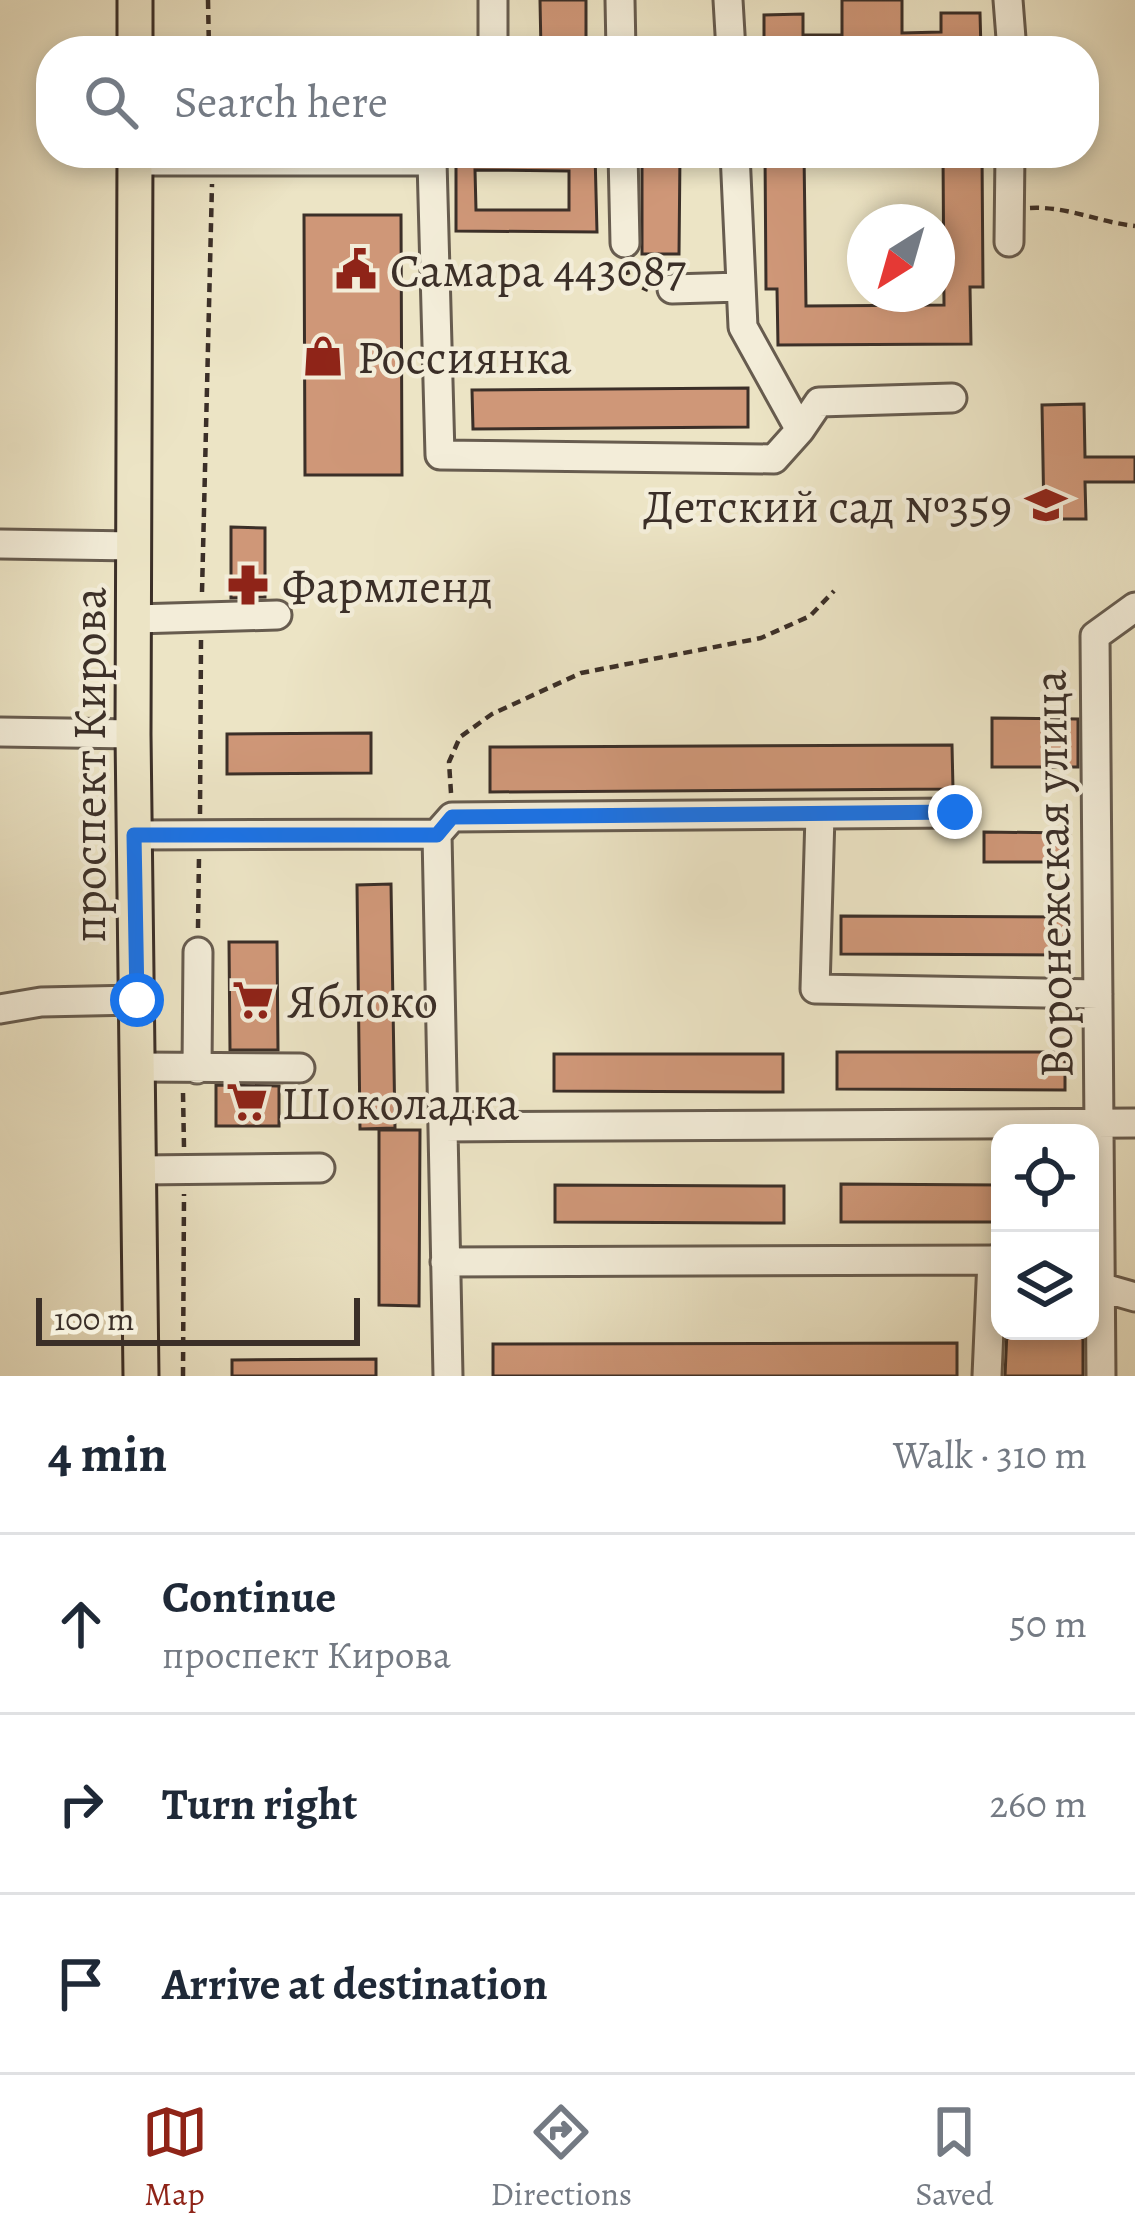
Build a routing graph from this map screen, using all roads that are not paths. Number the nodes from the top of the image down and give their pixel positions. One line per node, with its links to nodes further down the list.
1 (135, 0): 6 (main road)
2 (493, 0): 7 (street)
3 (620, 0): 8 (street)
4 (728, 0): 9 (street)
5 (1008, 0): 10 (street)
6 (135, 36)
7 (494, 36)
8 (621, 36)
9 (729, 36)
10 (1011, 36)
11 (135, 168): 23 (main road, проспект Кирова)
12 (435, 168): 21 (street)
13 (623, 168): 17 (street)
14 (736, 168): 18 (street)
15 (1010, 168): 16 (street)
16 (1010, 242)
17 (625, 243)
18 (741, 287): 19 (street); 21 (street)
19 (672, 289)
20 (952, 398): 21 (street)
21 (800, 430)
22 (0, 544): 23 (street)
23 (135, 546): 26 (main road, проспект Кирова)
24 (1135, 607): 34 (street, Воронежская улица)
25 (277, 615): 26 (street)
26 (135, 619): 28 (main road, проспект Кирова)
27 (0, 732): 28 (street)
28 (133, 734): 32 (main road, проспект Кирова)
29 (955, 812): 30 (street)
30 (820, 815): 31 (street); 34 (street)
31 (444, 826): 32 (street); 42 (street)
32 (134, 835): 35 (main road, проспект Кирова)
33 (198, 952): 39 (street)
34 (1098, 994): 41 (street, Воронежская улица)
35 (137, 1008): 36 (street); 37 (main road, проспект Кирова)
36 (6, 1009)
37 (138, 1067): 39 (street); 44 (main road, проспект Кирова)
38 (300, 1068): 39 (street)
39 (189, 1069)
40 (1135, 1123): 41 (street)
41 (1100, 1125): 42 (street); 45 (street, Воронежская улица)
42 (443, 1127): 47 (street)
43 (320, 1168): 44 (street)
44 (141, 1170): 52 (main road, проспект Кирова)
45 (1096, 1232)
46 (991, 1260): 47 (street)
47 (445, 1262): 53 (street)
48 (1099, 1281): 49 (street, Воронежская улица)
49 (1100, 1287): 50 (street); 55 (street, Воронежская улица)
50 (1135, 1297)
51 (991, 1318): 54 (street)
52 (141, 1376)
53 (448, 1376)
54 (986, 1376)
55 (1101, 1376)

